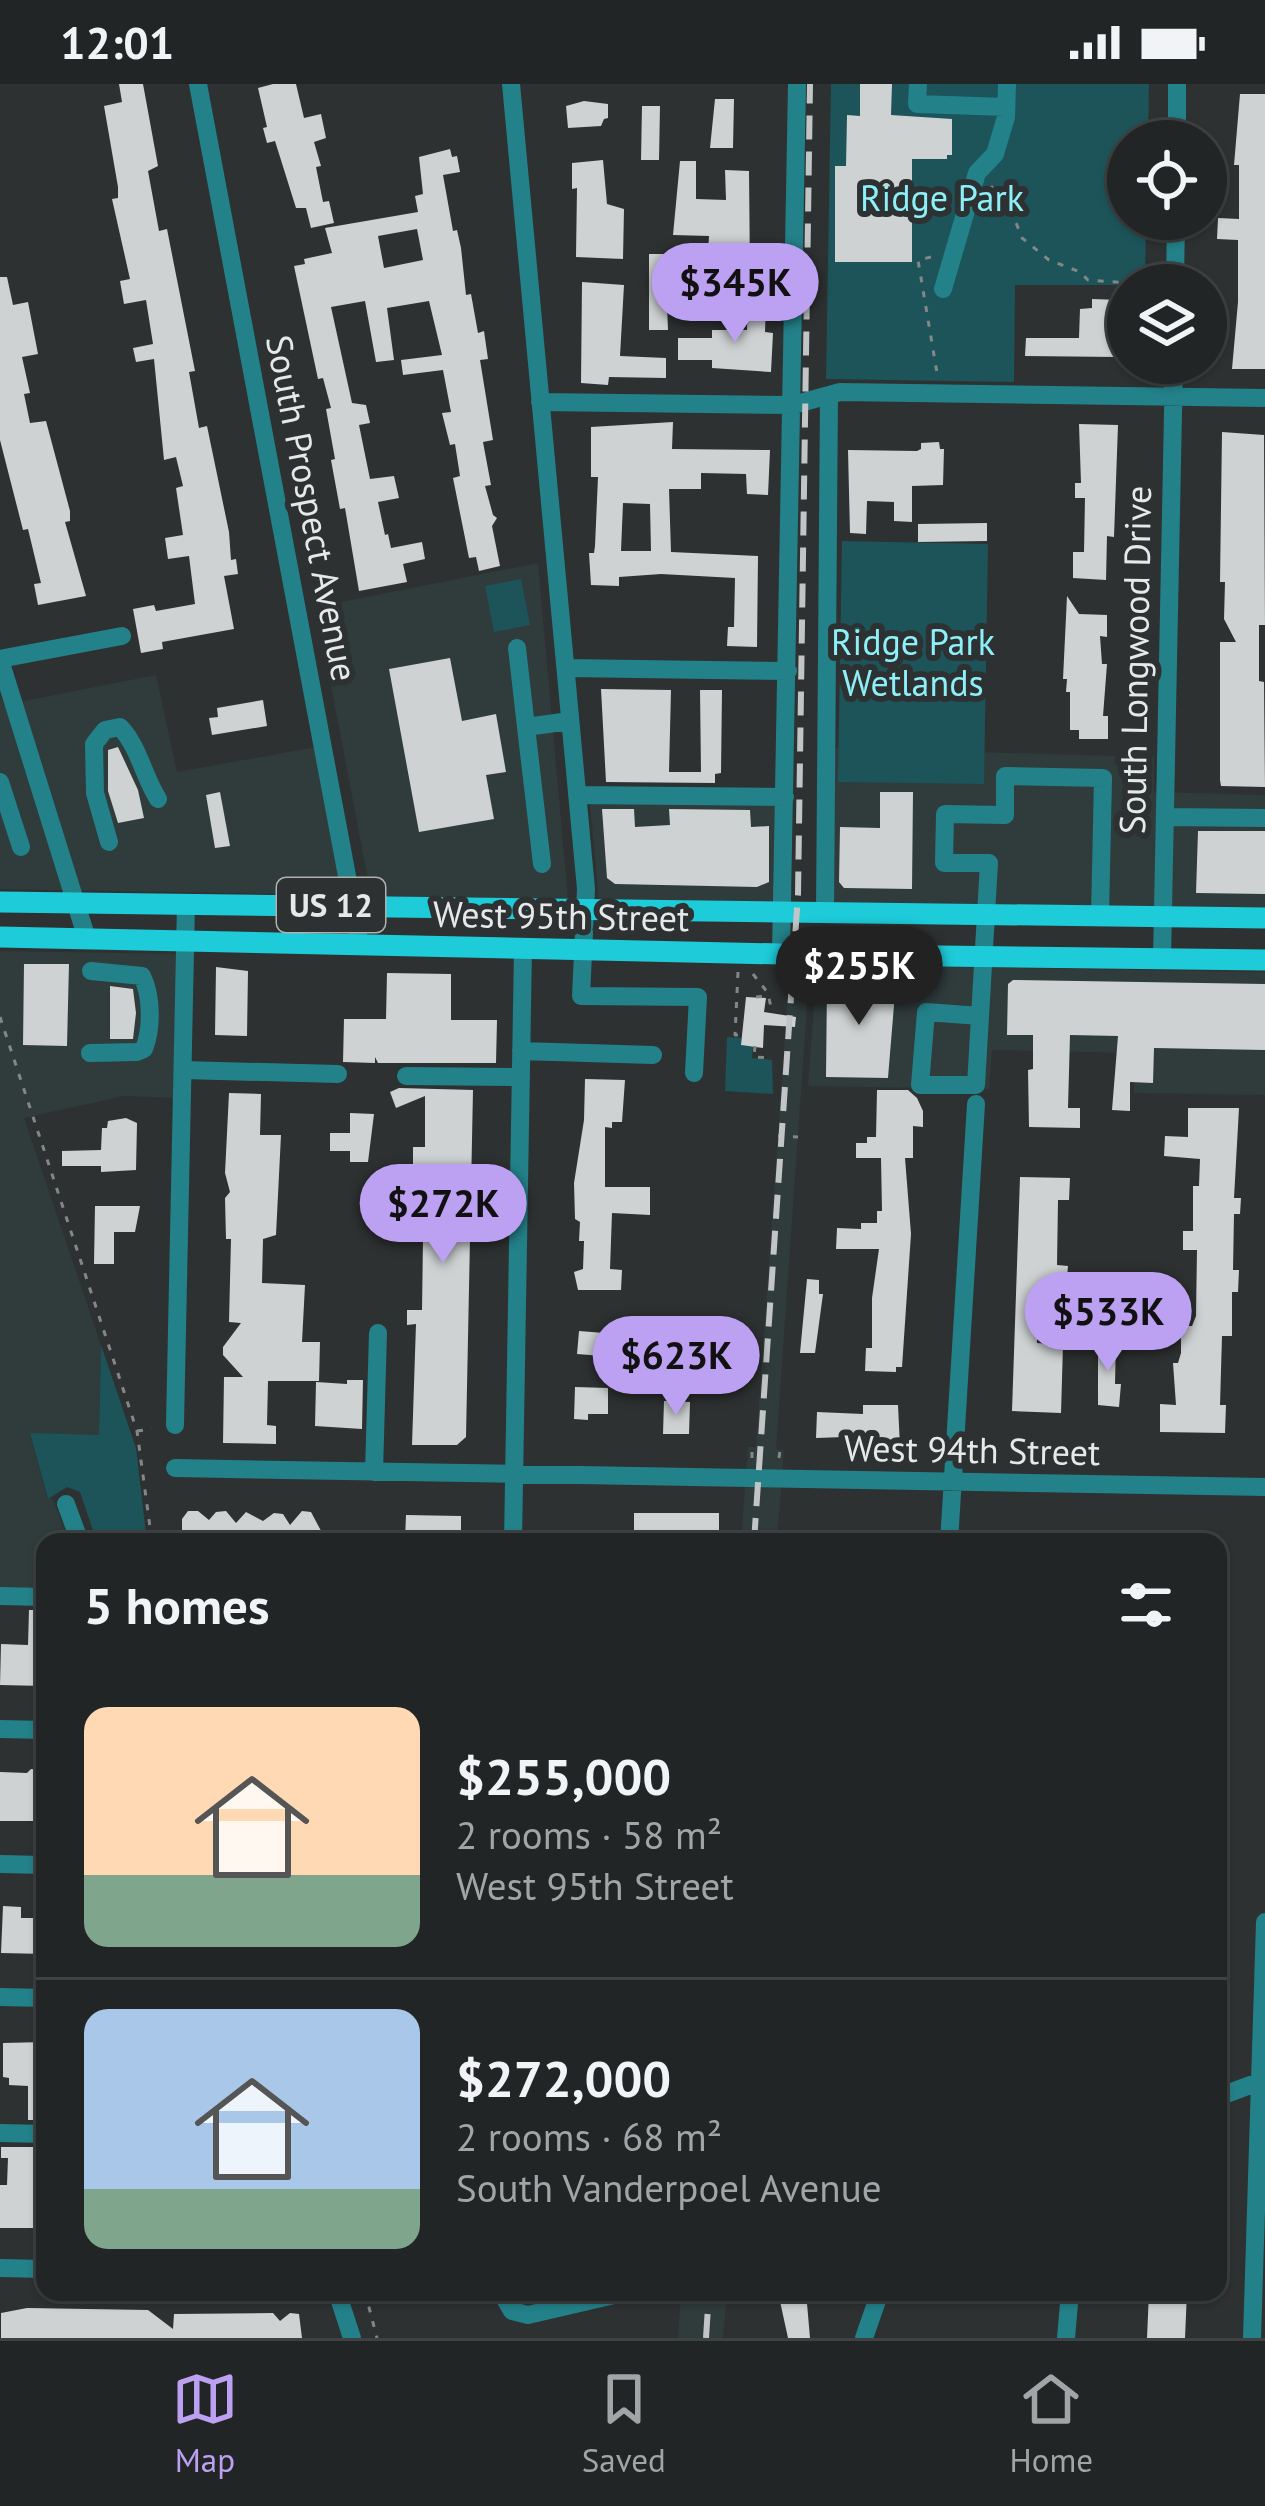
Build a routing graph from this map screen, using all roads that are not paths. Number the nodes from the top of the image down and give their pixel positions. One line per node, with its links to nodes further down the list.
1 (198, 84): 35 (street, South Prospect Avenue)
2 (511, 84): 14 (street)
3 (796, 84): 15 (street)
4 (918, 84): 7 (street)
5 (1007, 84): 7 (street)
6 (1178, 84): 8 (street)
7 (1006, 107): 9 (street)
8 (1177, 120)
9 (943, 289)
10 (1174, 384): 12 (street, South Longwood Drive)
11 (829, 395): 12 (street); 15 (street); 38 (street)
12 (1174, 397): 13 (street); 27 (street, South Longwood Drive)
13 (1265, 398)
14 (540, 402): 15 (street); 19 (street)
15 (794, 405): 20 (street)
16 (122, 636): 18 (street)
17 (517, 648): 22 (street)
18 (0, 660): 33 (street)
19 (566, 668): 20 (street); 21 (street)
20 (788, 670): 25 (street)
21 (570, 721): 22 (street); 24 (street)
22 (526, 727): 31 (street)
23 (0, 782): 30 (street)
24 (577, 795): 25 (street); 36 (street)
25 (785, 796): 37 (street)
26 (158, 799): 29 (street)
27 (1166, 817): 28 (street); 41 (street, South Longwood Drive)
28 (1265, 818)
29 (109, 842)
30 (21, 847)
31 (542, 864)
32 (0, 902): 33 (main road, West 95th Street / US 12)
33 (75, 902): 34 (main road, West 95th Street / US 12); 44 (street)
34 (186, 903): 35 (main road, West 95th Street / US 12); 45 (street)
35 (353, 905): 36 (main road, West 95th Street / US 12); 46 (street, South Prospect Avenue)
36 (587, 908): 37 (main road, West 95th Street / US 12); 48 (street)
37 (783, 912): 38 (main road, West 95th Street / US 12); 49 (street)
38 (826, 912): 39 (main road, West 95th Street / US 12)
39 (986, 914): 40 (main road, West 95th Street / US 12); 40 (street); 50 (street)
40 (1100, 916): 41 (main road, West 95th Street / US 12)
41 (1162, 916): 42 (main road, West 95th Street / US 12); 51 (street, South Longwood Drive)
42 (1265, 918)
43 (0, 937): 44 (main road, West 95th Street / US 12)
44 (87, 939): 45 (main road, West 95th Street / US 12)
45 (185, 941): 46 (main road, West 95th Street / US 12); 58 (street)
46 (360, 945): 47 (main road, West 95th Street / US 12)
47 (523, 948): 48 (main road, West 95th Street / US 12); 55 (street)
48 (586, 950): 49 (main road, West 95th Street / US 12); 59 (street)
49 (781, 954): 50 (main road, West 95th Street / US 12)
50 (984, 957): 51 (main road, West 95th Street / US 12); 54 (street)
51 (1162, 958): 52 (main road, West 95th Street / US 12)
52 (1265, 959)
53 (91, 971): 56 (street)
54 (980, 1016): 63 (street); 63 (street)
55 (521, 1051): 57 (street); 62 (street)
56 (90, 1053)
57 (653, 1054)
58 (183, 1070): 60 (street); 65 (street)
59 (694, 1073)
60 (338, 1074)
61 (406, 1076): 62 (street)
62 (521, 1077): 68 (street)
63 (976, 1094): 69 (street)
64 (378, 1333): 67 (street)
65 (175, 1426)
66 (175, 1468): 67 (street, West 94th Street)
67 (374, 1472): 68 (street, West 94th Street)
68 (514, 1475): 69 (street, West 94th Street); 73 (street)
69 (953, 1482): 70 (street, West 94th Street); 74 (street)
70 (1265, 1487)
71 (66, 1504): 72 (street)
72 (77, 1533)
73 (513, 1533)
74 (950, 1533)
75 (0, 1596): 76 (street)
76 (36, 1597)
77 (0, 1729): 78 (street)
78 (36, 1730)
79 (0, 1864): 80 (street)
80 (36, 1865)
81 (1265, 1922): 84 (street)
82 (0, 1997): 83 (street)
83 (36, 1998)
84 (1262, 2081): 85 (street); 98 (street)
85 (1227, 2094)
86 (0, 2133): 87 (street)
87 (36, 2134)
88 (0, 2268): 89 (street)
89 (36, 2269)
90 (340, 2301): 95 (street)
91 (506, 2301): 92 (street)
92 (592, 2301)
93 (877, 2301): 96 (street)
94 (1069, 2301): 97 (street)
95 (352, 2338)
96 (864, 2338)
97 (1066, 2338)
98 (1252, 2338)

